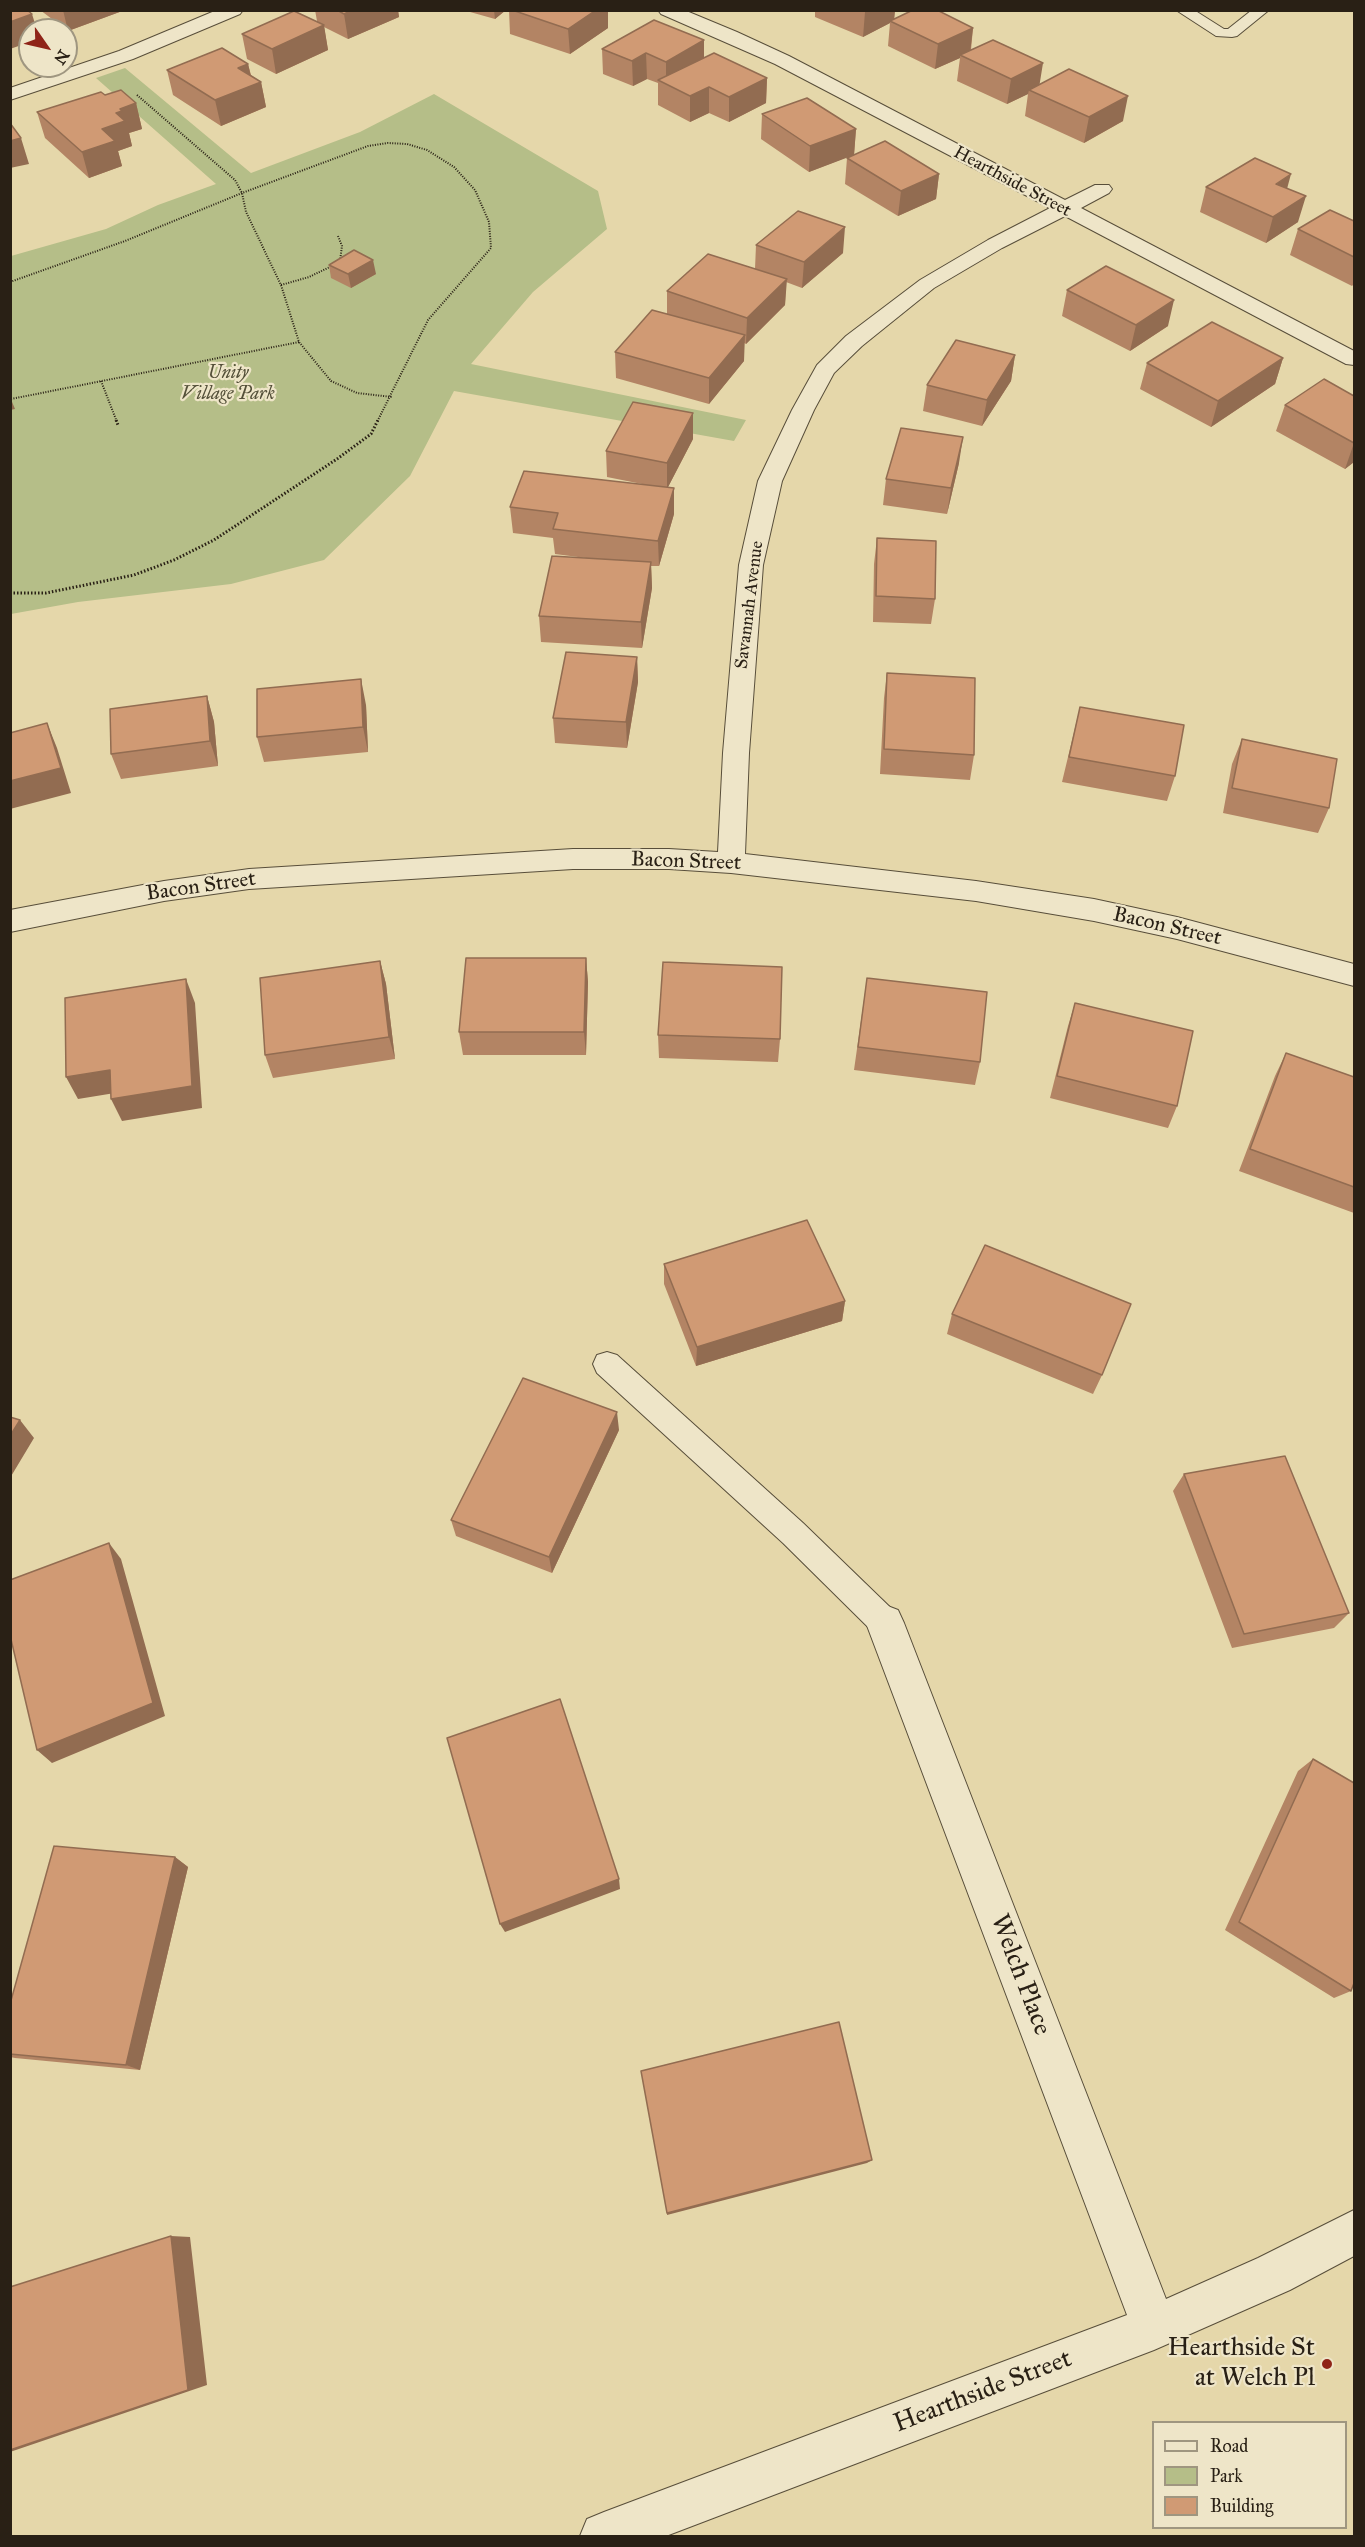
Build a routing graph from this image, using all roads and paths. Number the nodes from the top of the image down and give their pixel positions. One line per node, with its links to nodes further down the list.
1 (234, 10): 5 (street)
2 (668, 10): 9 (street, Hearthside Street)
3 (1183, 10): 4 (lane)
4 (1262, 10)
5 (99, 64): 6 (street); 8 (path)
6 (10, 94)
7 (1102, 189): 9 (street, Savannah Avenue)
8 (242, 193): 11 (path); 12 (path); 16 (path)
9 (1062, 208): 14 (street, Hearthside Street); 20 (street, Savannah Avenue)
10 (338, 236): 12 (path)
11 (10, 282)
12 (281, 285): 13 (path)
13 (299, 342): 15 (path); 16 (path)
14 (1354, 359)
15 (101, 381): 17 (path); 18 (path)
16 (392, 397): 19 (path)
17 (11, 399)
18 (118, 425)
19 (10, 593)
20 (731, 863): 21 (street, Bacon Street); 22 (street, Bacon Street)
21 (10, 921)
22 (1354, 975)
23 (607, 1364): 24 (lane)
24 (885, 1623): 26 (street, Welch Place)
25 (1354, 2232): 26 (street, Hearthside Street)
26 (1154, 2327): 27 (street, Hearthside Street)
27 (604, 2536)

